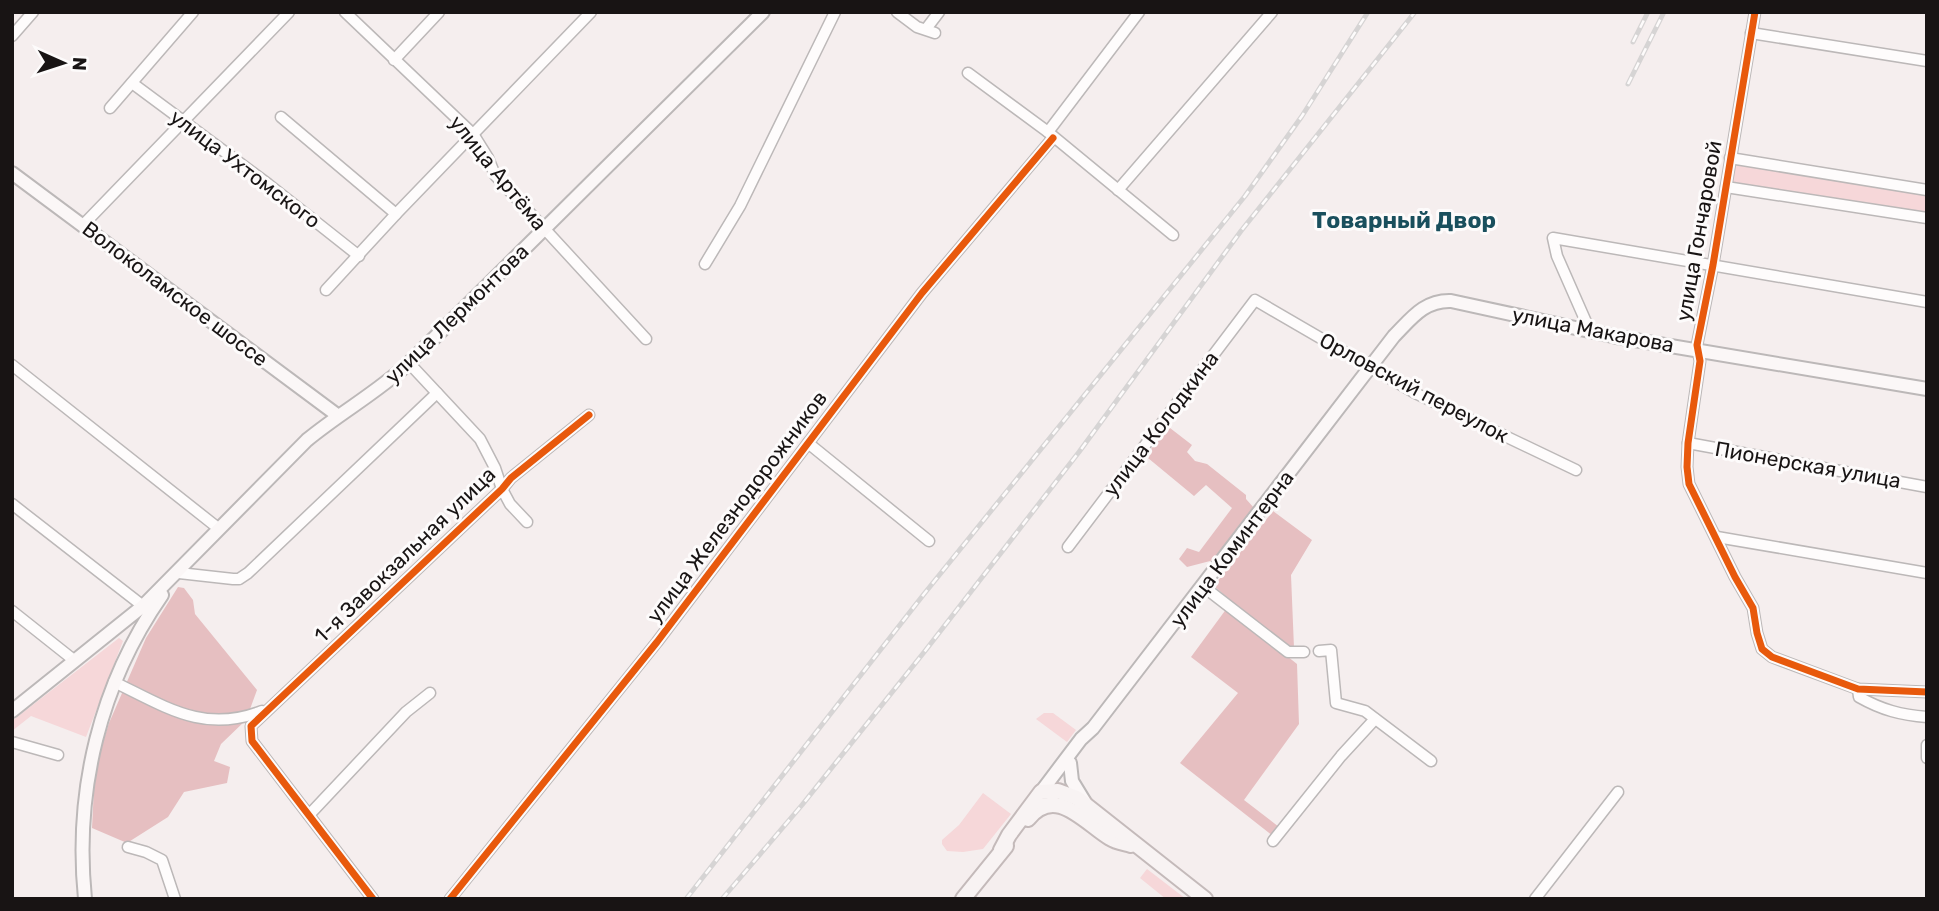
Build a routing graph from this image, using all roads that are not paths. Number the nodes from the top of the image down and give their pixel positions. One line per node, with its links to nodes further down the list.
1 (33, 12): 15 (street)
2 (193, 12): 19 (street)
3 (289, 12): 22 (street)
4 (345, 12): 16 (street, улица Артёма)
5 (439, 12): 16 (street)
6 (591, 12): 23 (street)
7 (762, 12): 33 (main road, улица Лермонтова)
8 (835, 12): 36 (street)
9 (897, 12): 10 (street)
10 (939, 12)
11 (1139, 12): 24 (street, улица Железнодорожников)
12 (1272, 12): 28 (street)
13 (1755, 12): 14 (street, улица Гончаровой)
14 (1751, 33): 17 (street); 25 (street, улица Гончаровой)
15 (12, 36)
16 (394, 60): 23 (street, улица Артёма)
17 (1927, 61)
18 (968, 74): 24 (street)
19 (132, 83): 20 (street); 22 (street, улица Ухтомского)
20 (110, 108)
21 (281, 117): 30 (street)
22 (183, 122): 32 (street); 35 (street, улица Ухтомского)
23 (473, 134): 30 (street); 33 (street, улица Артёма)
24 (1051, 135): 28 (street); 51 (street, улица Железнодорожников)
25 (1730, 158): 27 (street, улица Гончаровой); 29 (street)
26 (13, 175): 32 (main road, Волоколамское шоссе)
27 (1726, 187): 31 (street); 37 (street, улица Гончаровой)
28 (1118, 190): 34 (street)
29 (1927, 190)
30 (396, 214): 35 (street)
31 (1927, 218)
32 (83, 225): 49 (main road, Волоколамское шоссе)
33 (543, 230): 42 (street, улица Артёма); 44 (main road, улица Лермонтова)
34 (1172, 235)
35 (359, 256): 38 (street)
36 (705, 264)
37 (1713, 265): 40 (street); 41 (street); 43 (street, улица Гончаровой)
38 (326, 290)
39 (1255, 300): 46 (street, Орловский переулок); 61 (street, улица Колодкина)
40 (1927, 302)
41 (1590, 331): 43 (main road, улица Макарова); 46 (main road, улица Макарова)
42 (646, 339)
43 (1698, 351): 47 (main road, улица Макарова); 52 (street, улица Гончаровой)
44 (409, 363): 48 (street); 49 (main road, улица Лермонтова)
45 (12, 365): 58 (street)
46 (1370, 368): 53 (street, Орловский переулок); 64 (main road, улица Коминтерна)
47 (1927, 389)
48 (437, 393): 55 (street); 62 (street)
49 (337, 415): 58 (main road, улица Лермонтова)
50 (589, 415): 55 (street, 1-я Завокзальная улица)
51 (808, 443): 60 (street); 97 (street, улица Железнодорожников)
52 (1688, 443): 54 (street, Пионерская улица); 59 (street, улица Гончаровой)
53 (1576, 470)
54 (1927, 487)
55 (502, 489): 57 (street); 75 (street, 1-я Завокзальная улица)
56 (12, 504): 65 (street)
57 (527, 522)
58 (218, 528): 62 (main road, улица Лермонтова)
59 (1717, 537): 63 (street); 71 (street, улица Гончаровой)
60 (929, 541)
61 (1068, 547)
62 (183, 569): 65 (main road, улица Лермонтова); 70 (main road)
63 (1927, 573)
64 (1204, 587): 68 (street); 83 (main road, улица Коминтерна)
65 (143, 606): 69 (main road, улица Лермонтова)
66 (12, 611): 69 (street)
67 (1320, 651): 77 (street)
68 (1304, 652)
69 (75, 661): 74 (main road, улица Лермонтова)
70 (114, 682): 75 (street); 94 (main road)
71 (1858, 689): 72 (street); 76 (street)
72 (1927, 692)
73 (430, 693): 89 (street)
74 (14, 706)
75 (267, 710): 89 (street, 1-я Завокзальная улица)
76 (1927, 717)
77 (1375, 719): 82 (street); 90 (street)
78 (12, 742): 80 (street)
79 (1927, 745): 81 (street)
80 (58, 755)
81 (1927, 758)
82 (1431, 761)
83 (1066, 764): 84 (main road, улица Коминтерна); 87 (main road)
84 (1051, 789): 86 (main road); 87 (main road); 88 (main road, улица Коминтерна); 93 (main road, улица Коминтерна)
85 (1618, 792): 100 (street)
86 (1071, 808): 88 (main road); 92 (main road)
87 (1089, 808): 92 (main road)
88 (1035, 811): 93 (main road, улица Коминтерна)
89 (309, 815): 96 (street)
90 (1273, 841)
91 (128, 847): 95 (street)
92 (1141, 848): 99 (main road)
93 (1002, 850): 98 (main road, улица Коминтерна)
94 (85, 899)
95 (175, 899)
96 (373, 899)
97 (450, 899)
98 (963, 899)
99 (1205, 899)
100 (1535, 899)

